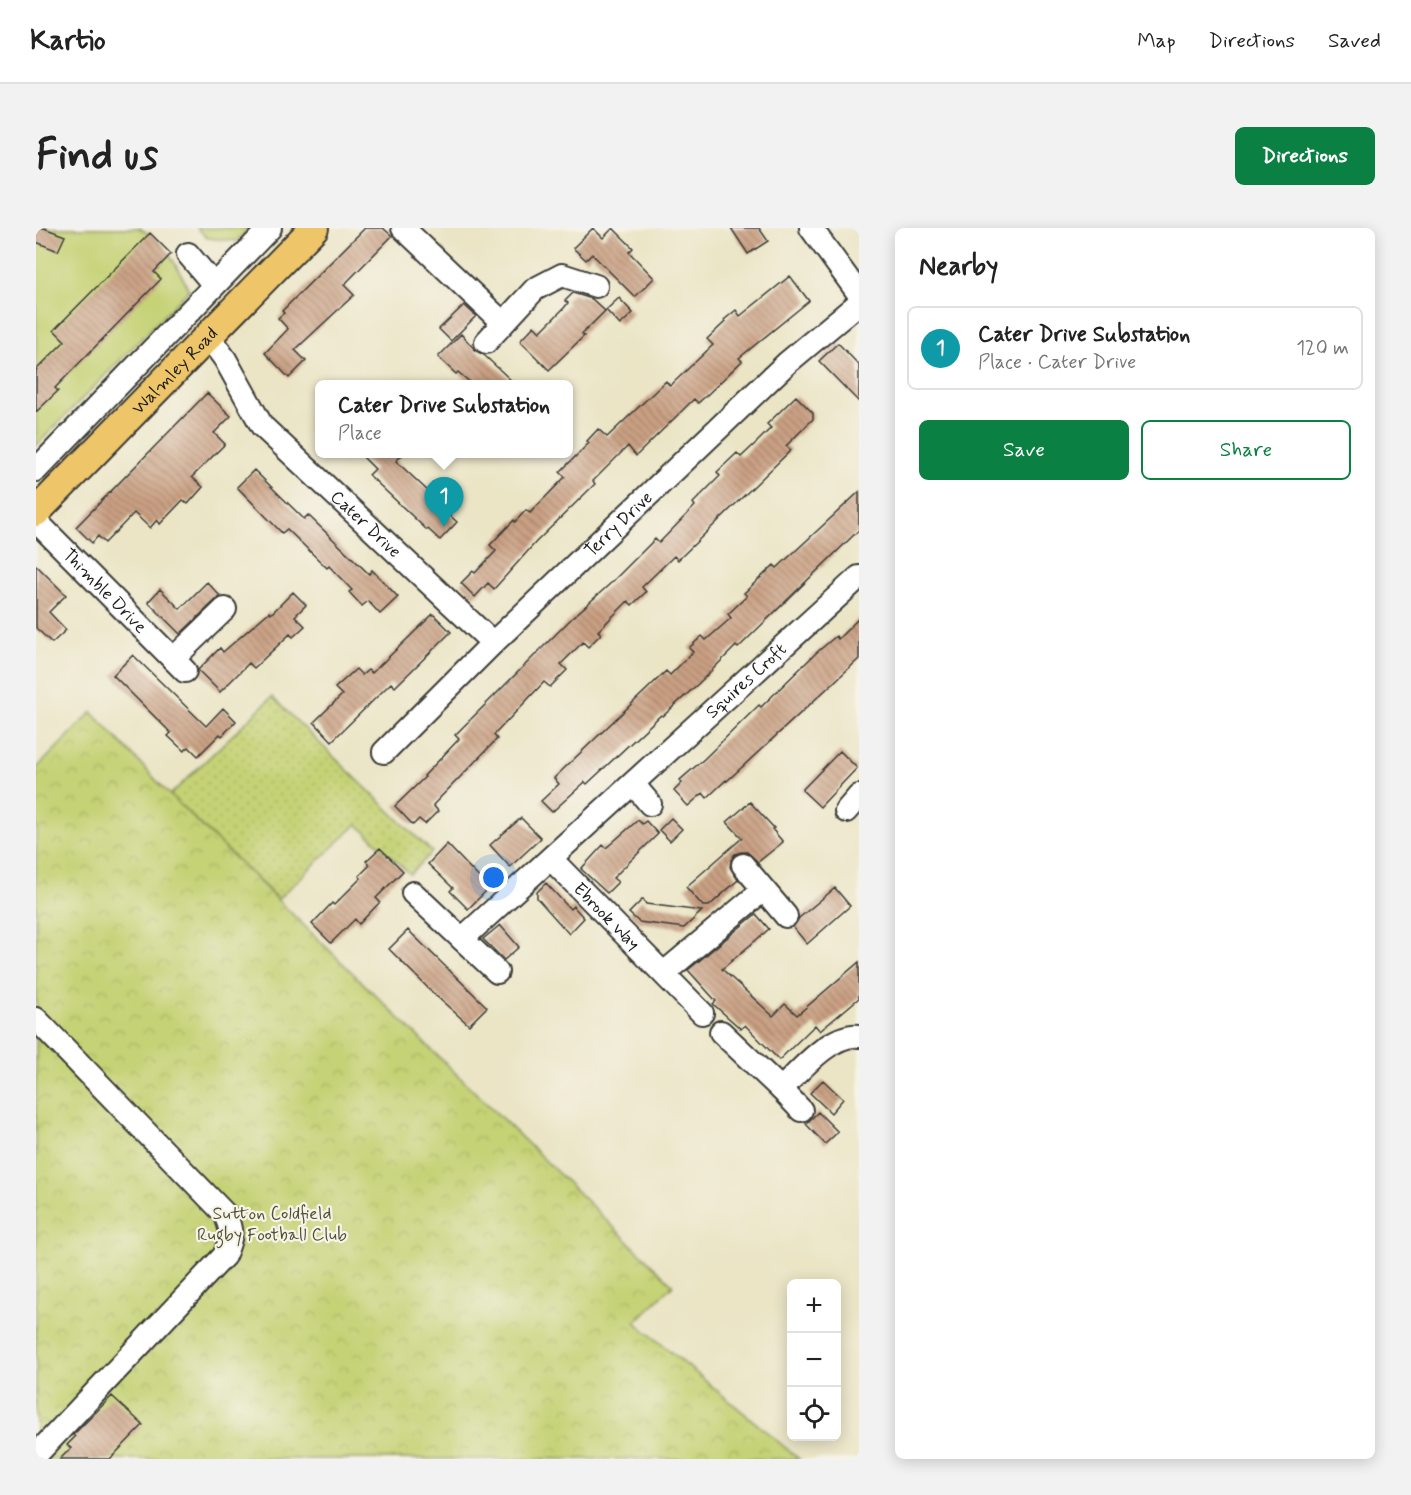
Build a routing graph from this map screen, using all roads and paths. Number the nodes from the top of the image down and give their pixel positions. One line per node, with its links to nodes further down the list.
1 (270, 228): 7 (street)
2 (314, 228): 11 (main road, Walmley Road)
3 (403, 228): 10 (street)
4 (811, 228): 8 (street)
5 (188, 254): 7 (street, Cater Drive)
6 (596, 286): 10 (street)
7 (209, 290): 11 (street, Cater Drive); 13 (street)
8 (859, 294)
9 (859, 303): 18 (street, Terry Drive)
10 (503, 323): 12 (street)
11 (217, 327): 14 (main road, Walmley Road); 18 (street, Cater Drive)
12 (486, 342)
13 (36, 470)
14 (36, 512)
15 (36, 521): 17 (street, Thimble Drive)
16 (859, 577): 20 (street, Squires Croft)
17 (225, 609)
18 (493, 643): 19 (street, Terry Drive)
19 (384, 752)
20 (634, 785): 21 (street); 22 (street, Squires Croft)
21 (650, 804)
22 (551, 859): 27 (street, Squires Croft); 29 (street, Ebrook Way)
23 (743, 865): 24 (street)
24 (762, 890): 26 (street); 29 (street)
25 (413, 893): 27 (street)
26 (786, 916)
27 (462, 939): 28 (street)
28 (497, 972)
29 (664, 973): 30 (street, Ebrook Way)
30 (702, 1013)
31 (36, 1019): 36 (street)
32 (722, 1032): 34 (street)
33 (859, 1036): 34 (street)
34 (781, 1089): 35 (street)
35 (801, 1110)
36 (36, 1455)

